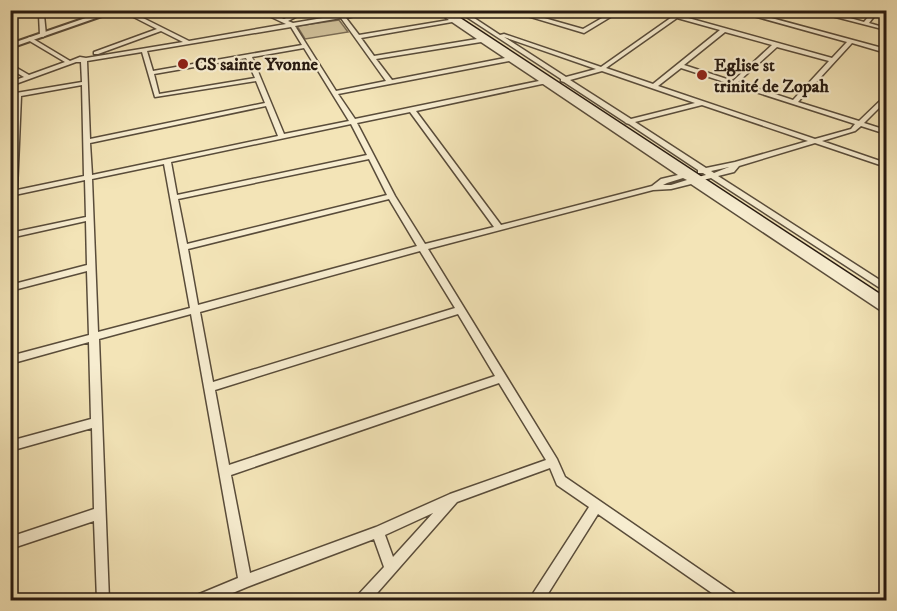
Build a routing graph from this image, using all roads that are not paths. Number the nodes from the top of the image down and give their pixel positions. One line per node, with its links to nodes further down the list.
1 (81, 10): 16 (street)
2 (116, 10): 29 (street)
3 (122, 10): 26 (street)
4 (308, 10): 24 (street)
5 (382, 10): 20 (street)
6 (438, 10): 21 (street)
7 (443, 10): 78 (main road)
8 (458, 10): 30 (street)
9 (509, 10): 23 (street)
10 (582, 10): 23 (street)
11 (620, 10): 23 (street)
12 (686, 10): 22 (street)
13 (734, 10): 17 (street)
14 (877, 10): 25 (street)
15 (818, 11): 25 (street)
16 (41, 12): 18 (street); 29 (street)
17 (747, 12): 35 (street)
18 (10, 16)
19 (272, 16): 24 (street)
20 (342, 16): 24 (street); 31 (street)
21 (453, 16): 31 (street); 33 (street); 78 (main road)
22 (678, 16): 28 (street); 48 (street)
23 (607, 18)
24 (288, 23): 34 (street); 38 (street)
25 (866, 24): 27 (street)
26 (161, 29): 34 (street); 45 (street)
27 (886, 29)
28 (724, 30): 36 (street); 47 (street)
29 (43, 35): 32 (street)
30 (496, 35): 48 (street); 52 (street)
31 (356, 37): 42 (street)
32 (30, 39): 37 (street); 45 (street)
33 (481, 40): 42 (street); 43 (street)
34 (186, 42): 39 (street)
35 (850, 42): 40 (street); 44 (street)
36 (777, 44): 44 (street); 55 (street)
37 (10, 45)
38 (304, 46): 41 (street); 59 (street)
39 (144, 49): 45 (street); 49 (street)
40 (886, 51)
41 (248, 55): 49 (street); 51 (street)
42 (372, 58): 53 (street)
43 (510, 59): 53 (street); 54 (street)
44 (831, 60): 62 (street)
45 (77, 61): 50 (street); 56 (street)
46 (10, 66): 50 (street)
47 (681, 66): 55 (street); 58 (street)
48 (601, 69): 52 (street); 58 (street)
49 (150, 73): 51 (street)
50 (28, 77): 57 (street)
51 (259, 80): 64 (street)
52 (563, 80): 67 (street)
53 (390, 82): 59 (street)
54 (542, 82): 65 (street); 78 (street)
55 (735, 82): 62 (street)
56 (85, 83): 60 (street); 72 (street)
57 (10, 84)
58 (653, 87): 63 (street)
59 (334, 93): 66 (street)
60 (14, 95): 73 (street)
61 (886, 98): 68 (street)
62 (795, 101): 68 (street)
63 (702, 103): 67 (street); 71 (street)
64 (269, 104): 70 (street); 72 (street)
65 (412, 110): 66 (street); 83 (street)
66 (353, 122): 70 (street); 74 (street)
67 (628, 122): 78 (street)
68 (860, 124): 69 (street); 71 (street)
69 (886, 132)
70 (282, 137): 75 (street)
71 (815, 140): 76 (street); 78 (street)
72 (87, 142): 77 (street)
73 (12, 156): 79 (street)
74 (369, 157): 80 (street); 81 (street)
75 (167, 160): 77 (street); 81 (street)
76 (886, 165)
77 (88, 176): 79 (street); 82 (street)
78 (697, 176): 83 (street); 89 (street); 90 (main road); 91 (main road); 94 (street)
79 (12, 194)
80 (391, 196): 85 (street); 86 (street)
81 (174, 198): 85 (street)
82 (90, 218): 84 (street); 87 (street)
83 (499, 228): 86 (street)
84 (10, 236)
85 (184, 247): 92 (street)
86 (424, 247): 92 (street); 93 (street)
87 (91, 267): 88 (street); 95 (street)
88 (10, 288)
89 (886, 288)
90 (886, 295)
91 (886, 303)
92 (195, 309): 95 (street); 98 (street)
93 (460, 310): 97 (street); 98 (street)
94 (886, 310)
95 (94, 338): 96 (street); 99 (street)
96 (10, 360)
97 (502, 378): 101 (street); 102 (street)
98 (210, 387): 102 (street)
99 (97, 422): 100 (street); 105 (street)
100 (10, 446)
101 (553, 462): 103 (street); 104 (street)
102 (227, 471): 109 (street)
103 (454, 498): 106 (street); 108 (street)
104 (597, 505): 113 (street); 114 (street)
105 (100, 513): 107 (street); 110 (street)
106 (378, 532): 108 (street); 109 (street)
107 (10, 543)
108 (392, 568): 112 (street)
109 (245, 581): 111 (street)
110 (103, 600)
111 (202, 600)
112 (363, 600)
113 (537, 600)
114 (732, 600)

